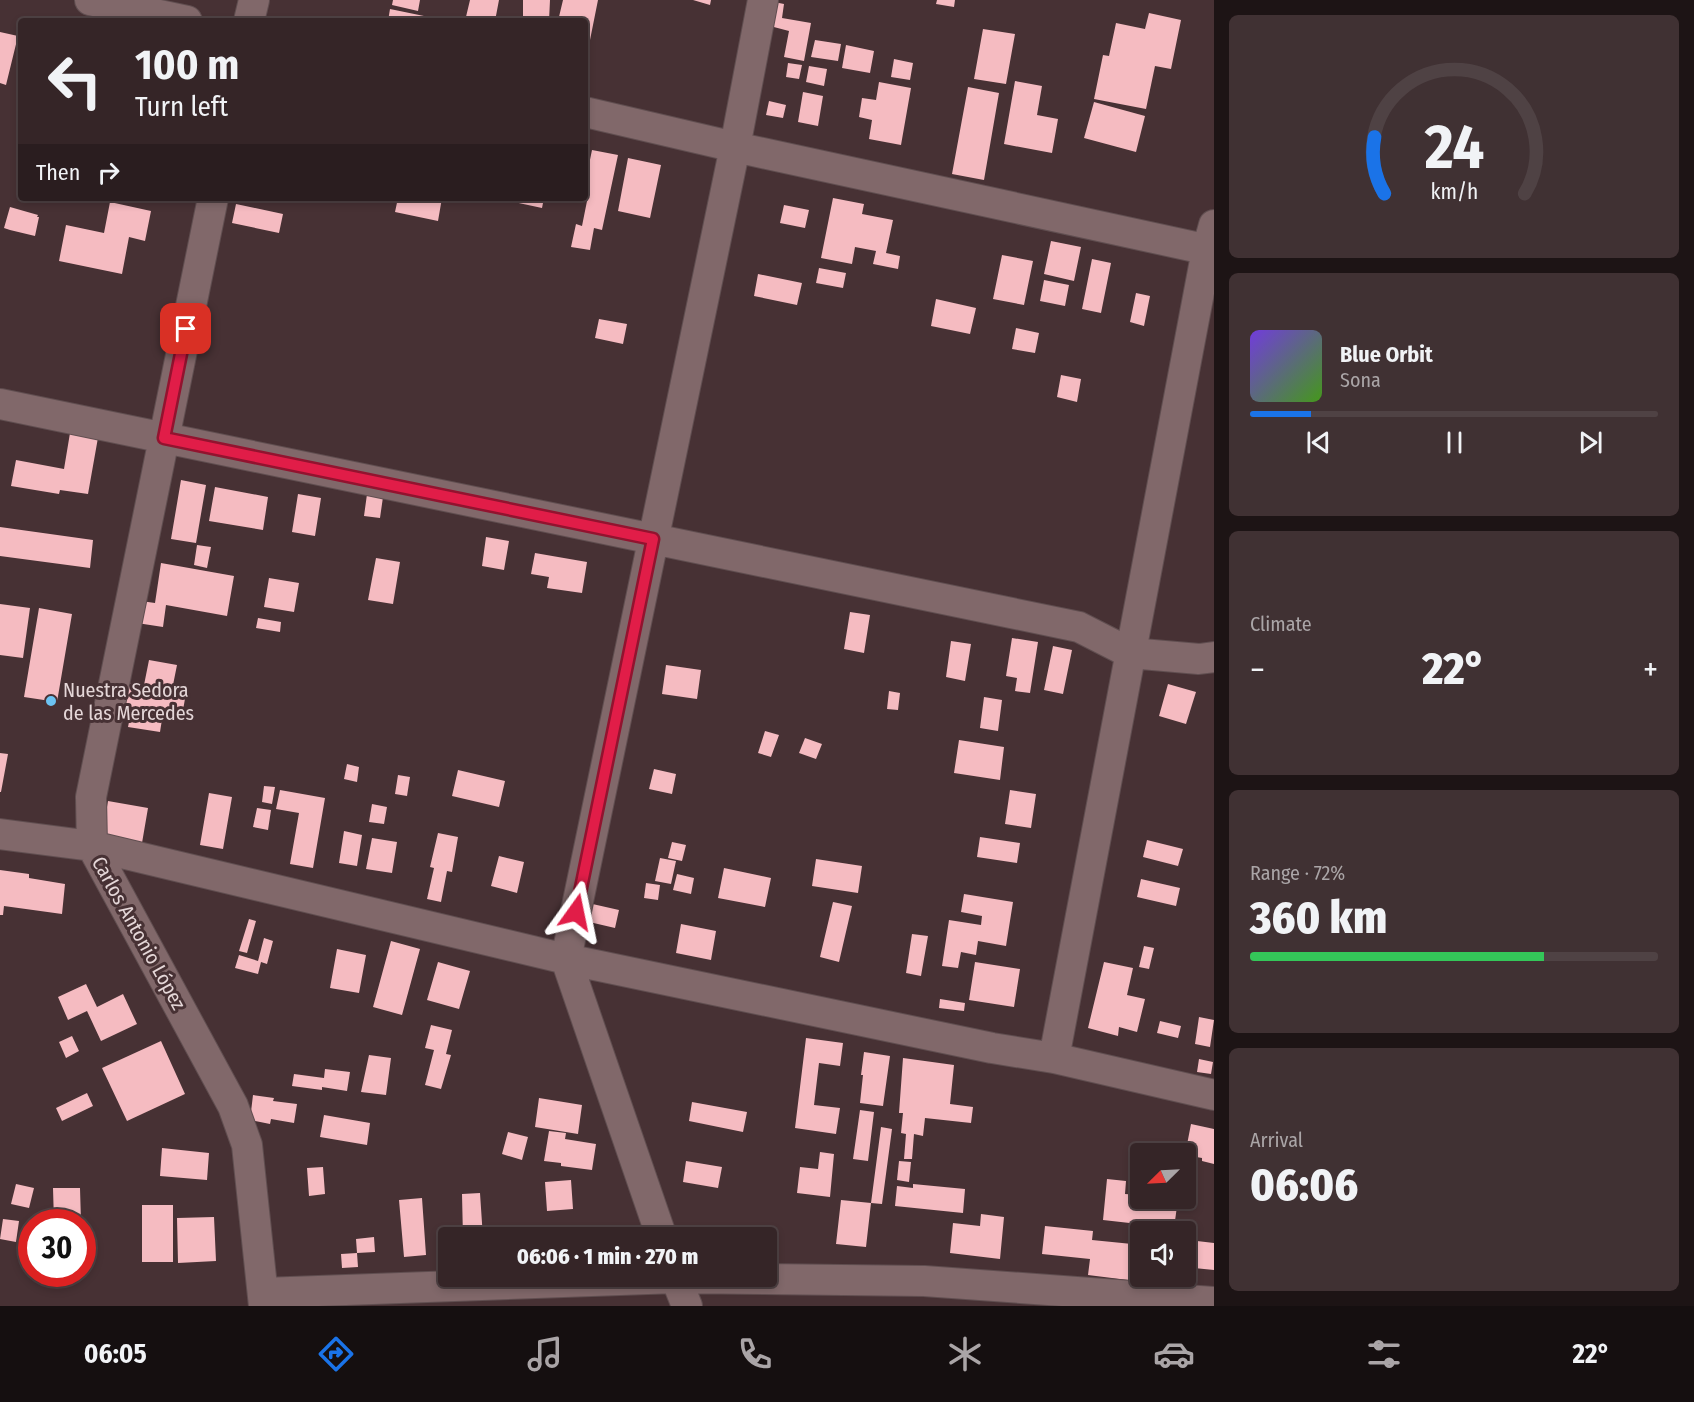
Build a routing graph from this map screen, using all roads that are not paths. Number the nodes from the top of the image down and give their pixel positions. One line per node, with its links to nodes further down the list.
1 (90, 0): 4 (street)
2 (254, 0): 5 (street)
3 (763, 0): 7 (street)
4 (173, 18)
5 (250, 18)
6 (588, 113): 7 (street)
7 (735, 147): 9 (street); 12 (street)
8 (212, 201): 11 (street, Carlos Antonio López)
9 (1212, 242): 13 (street)
10 (0, 404): 11 (street)
11 (164, 438): 12 (street); 16 (street, Carlos Antonio López)
12 (653, 539): 13 (street); 17 (street)
13 (1130, 653): 14 (street); 18 (street)
14 (1214, 657)
15 (0, 834): 16 (street)
16 (92, 846): 17 (street); 24 (street, Carlos Antonio López)
17 (566, 958): 18 (street); 20 (street)
18 (1054, 1058): 19 (street)
19 (1214, 1095)
20 (658, 1227)
21 (777, 1279): 25 (street)
22 (488, 1287): 24 (street)
23 (679, 1287): 26 (street)
24 (264, 1299)
25 (1214, 1302)
26 (687, 1306)

